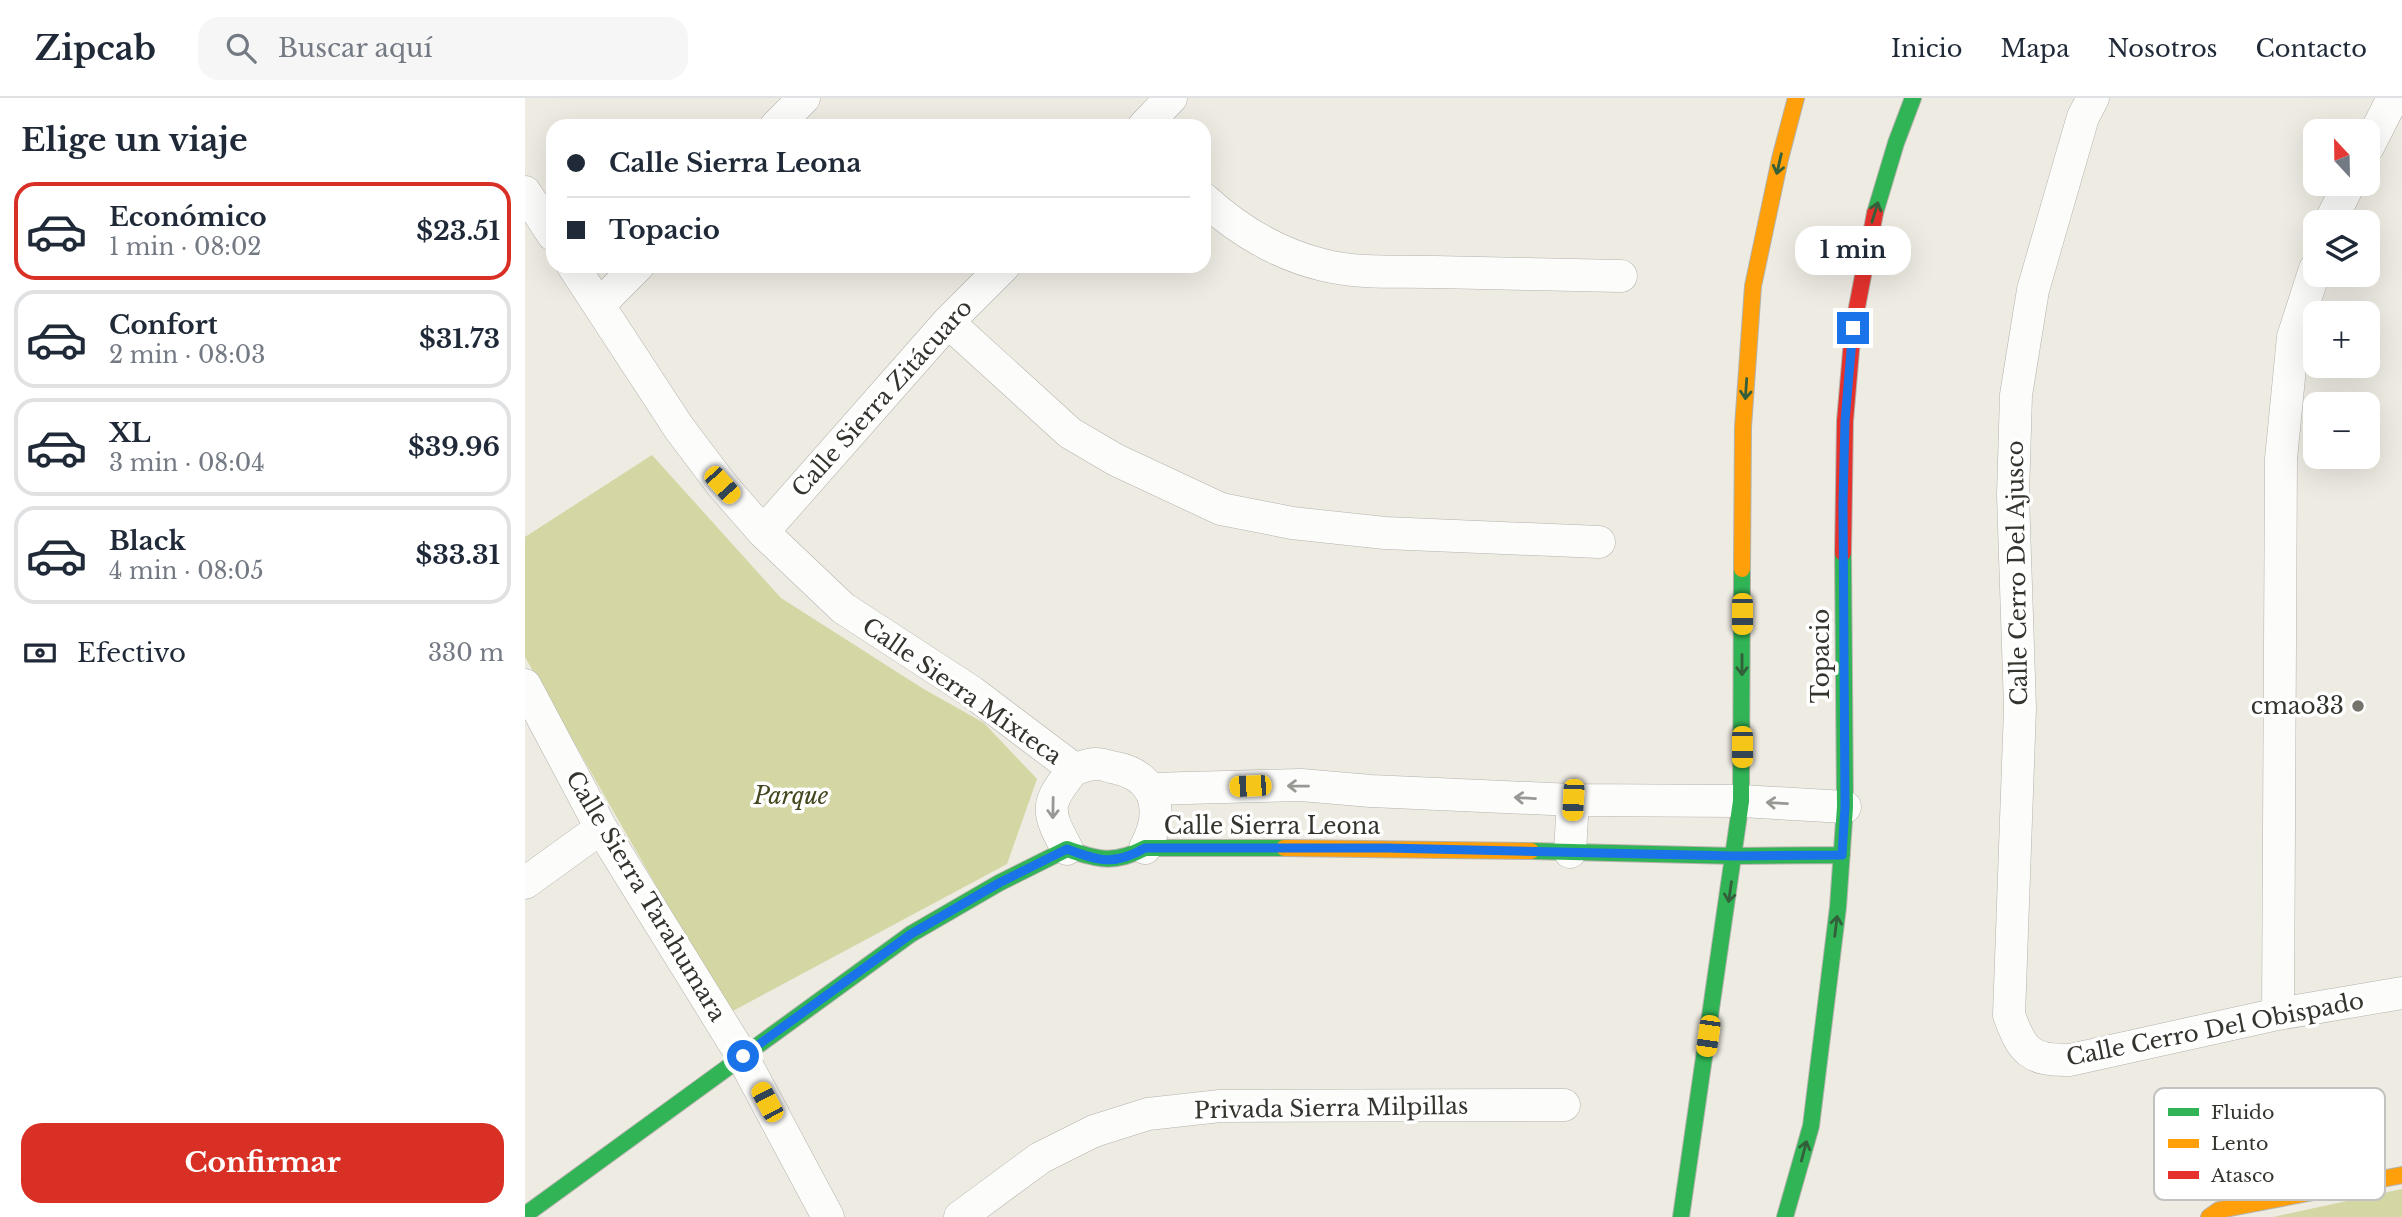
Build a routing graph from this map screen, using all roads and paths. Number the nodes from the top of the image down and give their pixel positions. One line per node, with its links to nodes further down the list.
1 (804, 98): 7 (street)
2 (1171, 98): 8 (street)
3 (1796, 98): 26 (street, one-way to 26)
4 (1913, 98): 27 (street, Topacio, one-way to 4)
5 (2093, 98): 37 (street, Calle Cerro Del Ajusco)
6 (2393, 98): 9 (street)
7 (783, 119)
8 (1151, 119)
9 (2380, 123)
10 (525, 192): 12 (street)
11 (1211, 205): 16 (street)
12 (546, 224)
13 (578, 273): 18 (street, Calle Sierra Mixteca)
14 (631, 273): 18 (street)
15 (997, 273): 19 (street, Calle Sierra Zitácuaro)
16 (1621, 276)
17 (2309, 287): 36 (street)
18 (599, 305): 20 (street, Calle Sierra Mixteca)
19 (948, 322): 20 (street, Calle Sierra Zitácuaro); 21 (street)
20 (763, 532): 23 (street, Calle Sierra Mixteca)
21 (1599, 542)
22 (525, 685): 28 (street, Calle Sierra Tarahumara)
23 (1074, 769): 24 (street, Calle Sierra Mixteca); 30 (street, one-way to 30)
24 (1150, 789): 25 (street, one-way to 24); 29 (street)
25 (1573, 800): 26 (street); 31 (street)
26 (1741, 801): 27 (street, one-way to 26); 33 (street)
27 (1845, 807): 32 (street, Topacio)
28 (601, 828): 34 (street); 38 (street, Calle Sierra Tarahumara)
29 (1145, 848): 30 (street, Calle Sierra Leona); 31 (street, Calle Sierra Leona)
30 (1067, 849): 38 (street)
31 (1570, 852): 33 (street, Calle Sierra Leona)
32 (1842, 855): 33 (street, Calle Sierra Leona); 46 (street, Topacio, one-way to 32)
33 (1735, 856): 45 (street, one-way to 45)
34 (525, 883)
35 (2402, 992): 36 (street, Calle Cerro Del Obispado)
36 (2278, 1014): 37 (street, Calle Cerro Del Obispado)
37 (2029, 1052)
38 (743, 1056): 41 (street); 43 (street, Calle Sierra Tarahumara)
39 (1564, 1105): 44 (street, Privada Sierra Milpillas)
40 (2286, 1200): 42 (street)
41 (525, 1215)
42 (2216, 1215)
43 (828, 1217)
44 (960, 1217)
45 (1681, 1217)
46 (1785, 1217)

